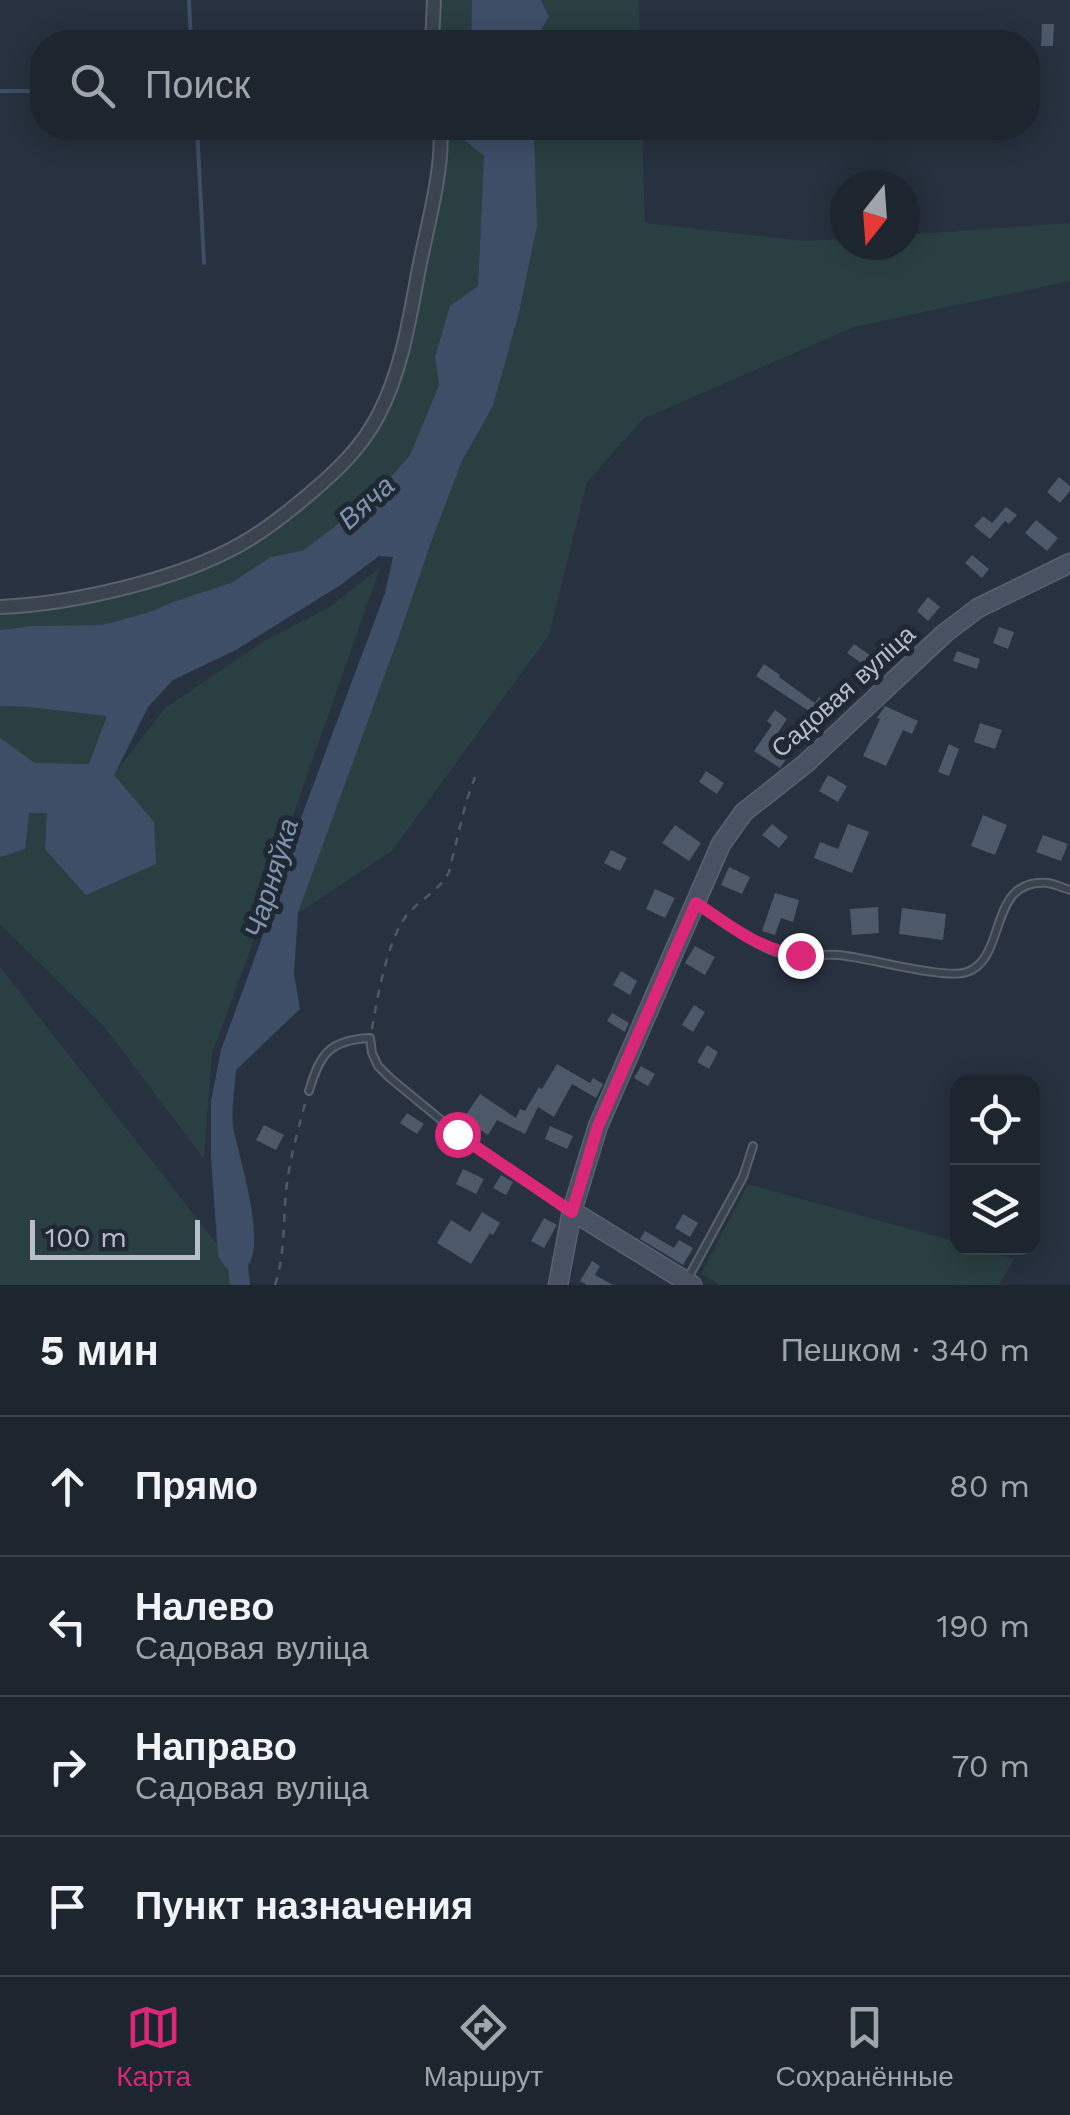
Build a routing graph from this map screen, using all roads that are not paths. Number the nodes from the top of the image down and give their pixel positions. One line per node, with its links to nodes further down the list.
1 (434, 0): 2 (street)
2 (433, 30)
3 (441, 140): 5 (street)
4 (1070, 563): 7 (street, Садовая вуліца)
5 (0, 607)
6 (1070, 890): 7 (lane)
7 (696, 903): 10 (street, Садовая вуліца)
8 (309, 1091): 10 (lane)
9 (753, 1146): 11 (lane)
10 (572, 1212): 11 (street); 12 (street, Садовая вуліца)
11 (689, 1283)
12 (558, 1285)

